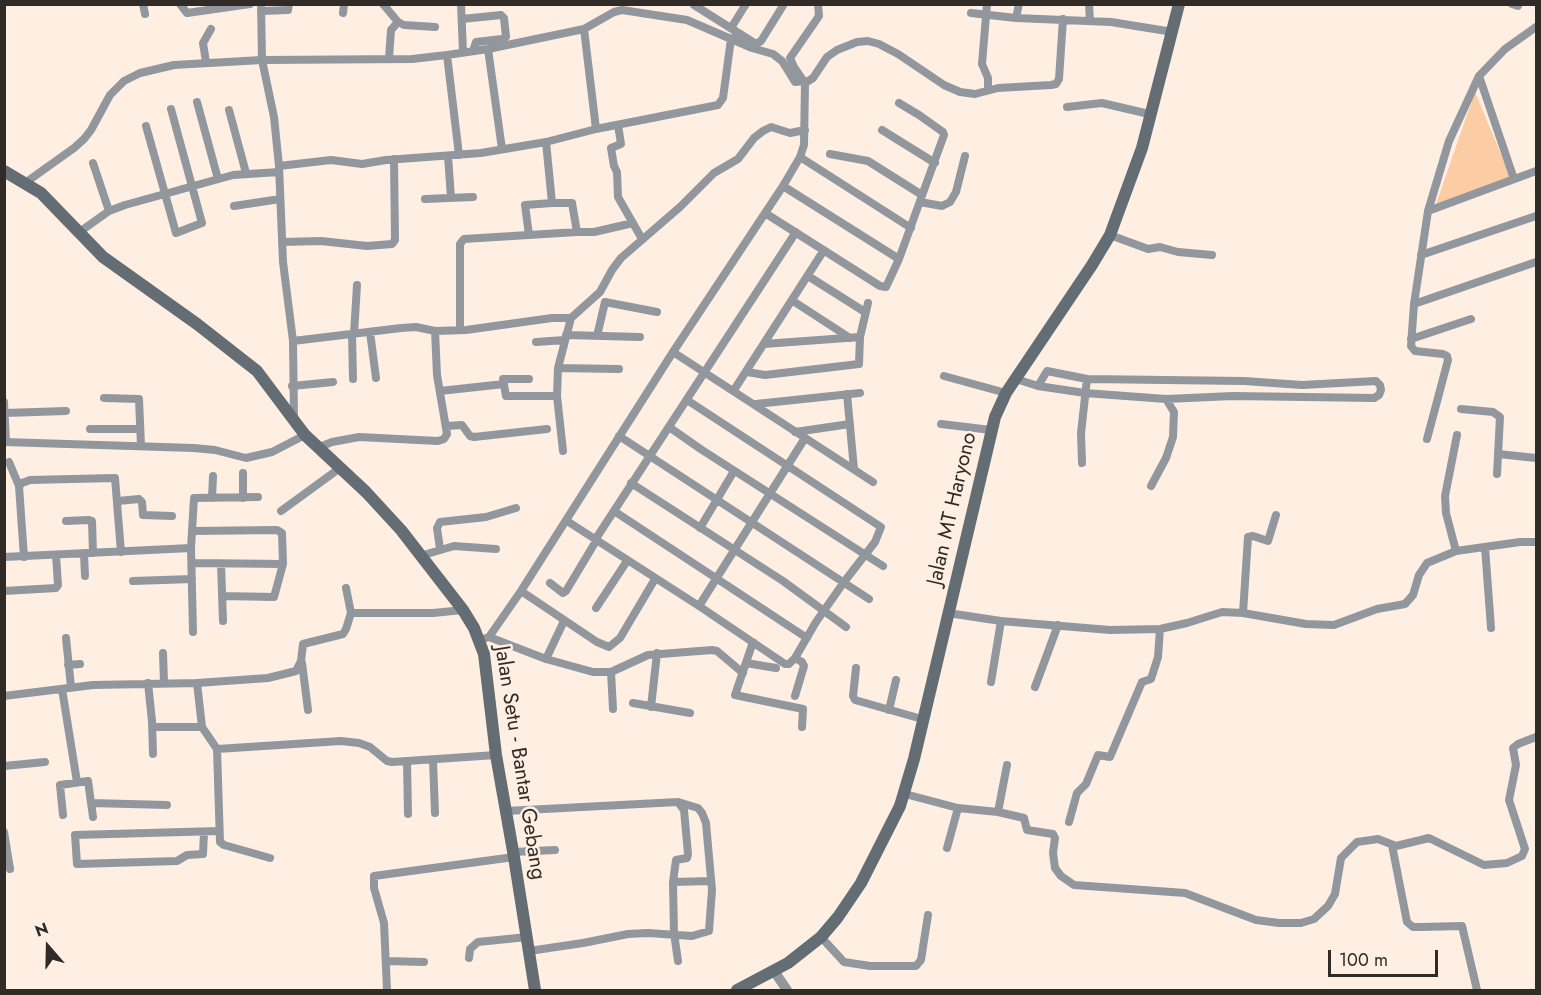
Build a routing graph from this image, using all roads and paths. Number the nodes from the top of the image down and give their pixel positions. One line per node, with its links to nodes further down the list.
1 (180, 4): 2 (street)
2 (250, 4)
3 (289, 4): 14 (street)
4 (383, 4): 21 (street)
5 (461, 4): 18 (street)
6 (746, 4): 24 (street)
7 (784, 4): 28 (street)
8 (818, 4): 38 (street)
9 (987, 4): 16 (street)
10 (1018, 4): 17 (street)
11 (1089, 4): 20 (street)
12 (1179, 4): 27 (main road, Jalan MT Haryono)
13 (694, 5): 24 (street)
14 (262, 8): 35 (street)
15 (971, 13): 16 (street)
16 (986, 15): 17 (street); 39 (street)
17 (1016, 18): 19 (street)
18 (462, 19): 31 (street); 32 (street)
19 (1063, 19): 20 (street); 39 (street)
20 (1090, 21): 27 (street)
21 (398, 22): 22 (street); 34 (street)
22 (435, 27)
23 (1536, 27): 37 (street)
24 (731, 28): 28 (street)
25 (211, 29): 36 (street)
26 (584, 29): 29 (street); 30 (street); 48 (street)
27 (1173, 32): 45 (main road, Jalan MT Haryono)
28 (740, 34): 29 (street)
29 (731, 39): 38 (street); 46 (street)
30 (488, 49): 31 (street); 52 (street)
31 (473, 51): 32 (street)
32 (463, 52): 33 (street)
33 (447, 55): 34 (street); 54 (street)
34 (389, 58): 35 (street)
35 (262, 60): 36 (street); 61 (street)
36 (206, 62): 67 (street)
37 (1479, 76): 66 (street); 79 (street)
38 (805, 82): 39 (street); 50 (street)
39 (988, 90)
40 (197, 102): 65 (street)
41 (899, 103): 60 (street)
42 (1067, 107): 45 (street)
43 (171, 109): 68 (street)
44 (229, 110): 64 (street)
45 (1149, 114): 88 (main road, Jalan MT Haryono)
46 (618, 125): 48 (street); 82 (street)
47 (146, 126): 70 (street)
48 (596, 129): 51 (street)
49 (882, 130): 60 (street)
50 (801, 131): 57 (street); 89 (street)
51 (546, 142): 52 (street); 76 (street)
52 (502, 149): 54 (street)
53 (830, 154): 73 (street)
54 (459, 155): 55 (street)
55 (448, 156): 58 (street); 72 (street)
56 (964, 156): 73 (street)
57 (800, 157): 69 (street); 83 (street)
58 (394, 159): 61 (street); 90 (street)
59 (93, 163): 78 (street)
60 (935, 163): 73 (street)
61 (279, 169): 64 (street); 74 (street)
62 (4, 171): 67 (main road, Jalan Setu - Bantar Gebang)
63 (1536, 171): 66 (street)
64 (246, 173): 65 (street)
65 (219, 179): 68 (street)
66 (1514, 179): 79 (street)
67 (25, 183): 86 (main road, Jalan Setu - Bantar Gebang)
68 (191, 186): 70 (street); 70 (street)
69 (783, 186): 80 (street); 94 (street)
70 (164, 194): 78 (street)
71 (473, 197): 72 (street)
72 (452, 198): 75 (street)
73 (921, 198): 83 (street)
74 (280, 199): 77 (street); 90 (street)
75 (425, 199)
76 (552, 203): 84 (street); 87 (street)
77 (234, 206)
78 (109, 211): 86 (street)
79 (1428, 211): 93 (street)
80 (765, 213): 85 (street); 118 (street)
81 (1536, 216): 93 (street)
82 (633, 223): 84 (street); 89 (street)
83 (911, 228): 94 (street)
84 (577, 232): 87 (street)
85 (796, 232): 91 (street); 121 (street)
86 (78, 233): 150 (main road, Jalan Setu - Bantar Gebang)
87 (529, 235): 105 (street)
88 (1110, 235): 92 (street); 127 (main road, Jalan MT Haryono)
89 (642, 239): 103 (street)
90 (282, 242): 115 (street)
91 (824, 250): 94 (street); 96 (street)
92 (1212, 255)
93 (1421, 255): 100 (street)
94 (899, 259)
95 (1536, 262): 100 (street)
96 (808, 276): 98 (street); 102 (street)
97 (357, 285): 108 (street)
98 (793, 301): 112 (street); 117 (street)
99 (868, 303): 102 (street)
100 (1414, 304): 114 (street)
101 (657, 312): 109 (street)
102 (866, 312): 113 (street)
103 (571, 318): 105 (street); 110 (street)
104 (1471, 319): 114 (street)
105 (460, 329): 106 (street)
106 (435, 331): 107 (street); 135 (street)
107 (370, 332): 108 (street); 124 (street)
108 (353, 334): 115 (street); 125 (street)
109 (597, 336): 110 (street); 111 (street)
110 (565, 338): 116 (street); 119 (street)
111 (640, 338)
112 (850, 338): 113 (street); 117 (street)
113 (860, 338): 122 (street)
114 (1411, 339): 164 (street)
115 (293, 341): 132 (street)
116 (536, 342)
117 (764, 344): 122 (street)
118 (673, 352): 121 (street); 162 (street)
119 (558, 368): 120 (street); 140 (street)
120 (618, 369)
121 (704, 372): 134 (street); 144 (street)
122 (747, 372): 134 (street)
123 (944, 376): 137 (street)
124 (376, 378)
125 (353, 379)
126 (529, 379): 131 (street)
127 (1016, 379): 133 (street); 137 (main road, Jalan MT Haryono)
128 (1087, 379): 129 (street); 133 (street); 138 (street)
129 (1244, 381): 141 (street); 141 (street)
130 (333, 382): 132 (street)
131 (504, 384): 135 (street); 140 (street)
132 (292, 386): 150 (street)
133 (1038, 386): 138 (street)
134 (734, 390): 146 (street)
135 (440, 391): 153 (street)
136 (860, 393): 139 (street)
137 (1006, 393): 158 (main road, Jalan MT Haryono)
138 (1085, 393): 143 (street); 173 (street)
139 (847, 394): 146 (street); 152 (street)
140 (557, 396): 168 (street)
141 (1233, 396): 143 (street)
142 (104, 399): 156 (street)
143 (1166, 399): 184 (street)
144 (687, 400): 154 (street); 174 (street)
145 (4, 402): 149 (street)
146 (756, 404): 159 (street)
147 (1461, 409): 169 (street)
148 (66, 411): 149 (street)
149 (5, 413): 165 (street)
150 (294, 422): 160 (main road, Jalan Setu - Bantar Gebang)
151 (941, 423): 158 (street)
152 (850, 424): 159 (street); 176 (street)
153 (447, 426): 157 (street); 167 (street)
154 (669, 427): 170 (street); 177 (street)
155 (90, 429): 156 (street)
156 (140, 429): 166 (street)
157 (548, 429)
158 (991, 430): 238 (main road, Jalan MT Haryono)
159 (795, 432): 163 (street)
160 (305, 435): 166 (street); 167 (main road, Jalan Setu - Bantar Gebang)
161 (1457, 435): 208 (street)
162 (619, 436): 170 (street); 197 (street)
163 (805, 438): 174 (street); 176 (street)
164 (1427, 439)
165 (5, 442): 166 (street)
166 (141, 446)
167 (317, 448): 175 (main road, Jalan Setu - Bantar Gebang)
168 (563, 451)
169 (1498, 454): 171 (street); 179 (street)
170 (650, 456): 182 (street); 189 (street)
171 (1536, 458)
172 (9, 462): 183 (street)
173 (1083, 463)
174 (788, 466): 185 (street); 211 (street)
175 (340, 468): 192 (street); 213 (main road, Jalan Setu - Bantar Gebang)
176 (854, 469): 181 (street)
177 (734, 471): 185 (street); 189 (street)
178 (243, 473): 188 (street)
179 (1497, 474)
180 (213, 476): 187 (street)
181 (873, 482)
182 (631, 483): 193 (street); 199 (street)
183 (19, 486): 190 (street); 215 (street)
184 (1151, 486)
185 (770, 494): 198 (street); 211 (street)
186 (258, 497): 188 (street)
187 (212, 498): 188 (street); 200 (street)
188 (243, 498)
189 (716, 500): 198 (street); 199 (street)
190 (118, 501): 195 (street); 209 (street)
191 (516, 508): 205 (street)
192 (281, 511)
193 (614, 511): 201 (street); 222 (street)
194 (1276, 515): 239 (street)
195 (172, 516)
196 (66, 521): 210 (street)
197 (567, 521): 201 (street); 230 (street)
198 (752, 522): 207 (street); 226 (street)
199 (700, 528): 207 (street)
200 (192, 531): 204 (street); 219 (street)
201 (596, 541): 216 (street); 227 (street)
202 (1536, 542): 203 (street)
203 (1485, 547): 208 (street); 245 (street)
204 (191, 548): 209 (street); 217 (street)
205 (440, 549): 206 (street); 213 (street)
206 (496, 549)
207 (735, 549): 222 (street); 236 (street)
208 (1456, 551): 239 (street)
209 (121, 552): 210 (street)
210 (89, 554): 212 (street); 221 (street)
211 (864, 554): 220 (street); 226 (street)
212 (56, 555): 215 (street); 229 (street)
213 (420, 555): 235 (main road, Jalan Setu - Bantar Gebang)
214 (4, 557): 215 (street)
215 (24, 557)
216 (627, 561): 224 (street); 234 (street)
217 (192, 563): 218 (street); 223 (street)
218 (221, 564): 219 (street); 231 (street)
219 (283, 564): 231 (street)
220 (883, 566)
221 (85, 576)
222 (717, 578): 233 (street); 249 (street)
223 (192, 579): 225 (street); 247 (street)
224 (654, 579): 233 (street); 241 (street)
225 (133, 581)
226 (844, 582): 232 (street); 236 (street)
227 (550, 584)
228 (346, 588): 237 (street)
229 (4, 591)
230 (521, 591): 241 (street); 250 (street)
231 (223, 596): 240 (street)
232 (869, 599)
233 (699, 606): 251 (street)
234 (596, 608)
235 (463, 610): 237 (street); 250 (main road, Jalan Setu - Bantar Gebang)
236 (824, 611): 244 (street); 249 (street)
237 (351, 613): 256 (street)
238 (948, 613): 242 (street); 279 (main road, Jalan MT Haryono)
239 (1243, 613): 246 (street)
240 (223, 621)
241 (564, 621): 255 (street)
242 (1001, 621): 243 (street); 266 (street)
243 (1058, 625): 246 (street); 269 (street)
244 (846, 627)
245 (1491, 628)
246 (1160, 629): 304 (street)
247 (193, 632)
248 (66, 638): 259 (street)
249 (807, 638): 254 (street)
250 (485, 639): 255 (street); 286 (main road, Jalan Setu - Bantar Gebang)
251 (753, 642): 254 (street); 257 (street)
252 (163, 653): 265 (street)
253 (657, 654): 262 (street); 263 (street); 274 (street)
254 (795, 658): 272 (street)
255 (546, 659): 262 (street)
256 (301, 661): 268 (street); 276 (street)
257 (746, 663): 260 (street); 263 (street)
258 (80, 664): 259 (street)
259 (68, 665): 270 (street)
260 (776, 668)
261 (856, 668): 277 (street)
262 (611, 672): 275 (street)
263 (743, 673): 282 (street)
264 (896, 680): 277 (street)
265 (164, 682): 267 (street); 268 (street)
266 (991, 682)
267 (148, 683): 270 (street); 280 (street)
268 (197, 683): 281 (street)
269 (1035, 687)
270 (67, 688): 271 (street); 292 (street)
271 (4, 696)
272 (795, 696)
273 (633, 703): 274 (street)
274 (651, 707): 278 (street)
275 (613, 709)
276 (308, 710)
277 (889, 710): 279 (street)
278 (690, 714)
279 (922, 719): 293 (main road, Jalan MT Haryono)
280 (153, 727): 281 (street); 285 (street)
281 (202, 727): 284 (street)
282 (802, 727)
283 (1536, 737): 308 (street)
284 (217, 749): 289 (street); 305 (street)
285 (153, 754)
286 (496, 756): 287 (street); 298 (main road, Jalan Setu - Bantar Gebang)
287 (433, 760): 289 (street); 300 (street)
288 (45, 762): 291 (street)
289 (407, 762): 301 (street)
290 (1007, 765): 299 (street)
291 (4, 766)
292 (77, 782): 294 (street); 302 (street)
293 (905, 794): 297 (street); 319 (main road, Jalan MT Haryono)
294 (91, 802): 296 (street); 303 (street)
295 (678, 802): 298 (street); 314 (street); 315 (street)
296 (167, 805)
297 (957, 808): 299 (street); 309 (street)
298 (506, 811): 311 (main road, Jalan Setu - Bantar Gebang)
299 (998, 812): 308 (street)
300 (435, 813)
301 (408, 814)
302 (63, 815)
303 (93, 818)
304 (1069, 822)
305 (219, 831): 307 (street); 312 (street)
306 (4, 832): 313 (street)
307 (204, 833): 307 (street)
308 (1392, 844): 330 (street)
309 (947, 848)
310 (555, 850): 311 (street)
311 (514, 855): 318 (main road, Jalan Setu - Bantar Gebang); 322 (street)
312 (270, 858)
313 (8, 864)
314 (711, 881): 315 (street); 317 (street)
315 (673, 882): 317 (street)
316 (928, 915): 319 (street)
317 (674, 933): 320 (street); 323 (street)
318 (527, 937): 320 (main road, Jalan Setu - Bantar Gebang); 321 (street)
319 (820, 937): 325 (main road, Jalan MT Haryono)
320 (529, 951): 327 (main road, Jalan Setu - Bantar Gebang)
321 (470, 958)
322 (387, 961): 324 (street); 326 (street)
323 (678, 961)
324 (424, 962)
325 (774, 971): 328 (main road, Jalan MT Haryono); 329 (street)
326 (387, 990)
327 (535, 990)
328 (737, 990)
329 (787, 990)
330 (1477, 990)

